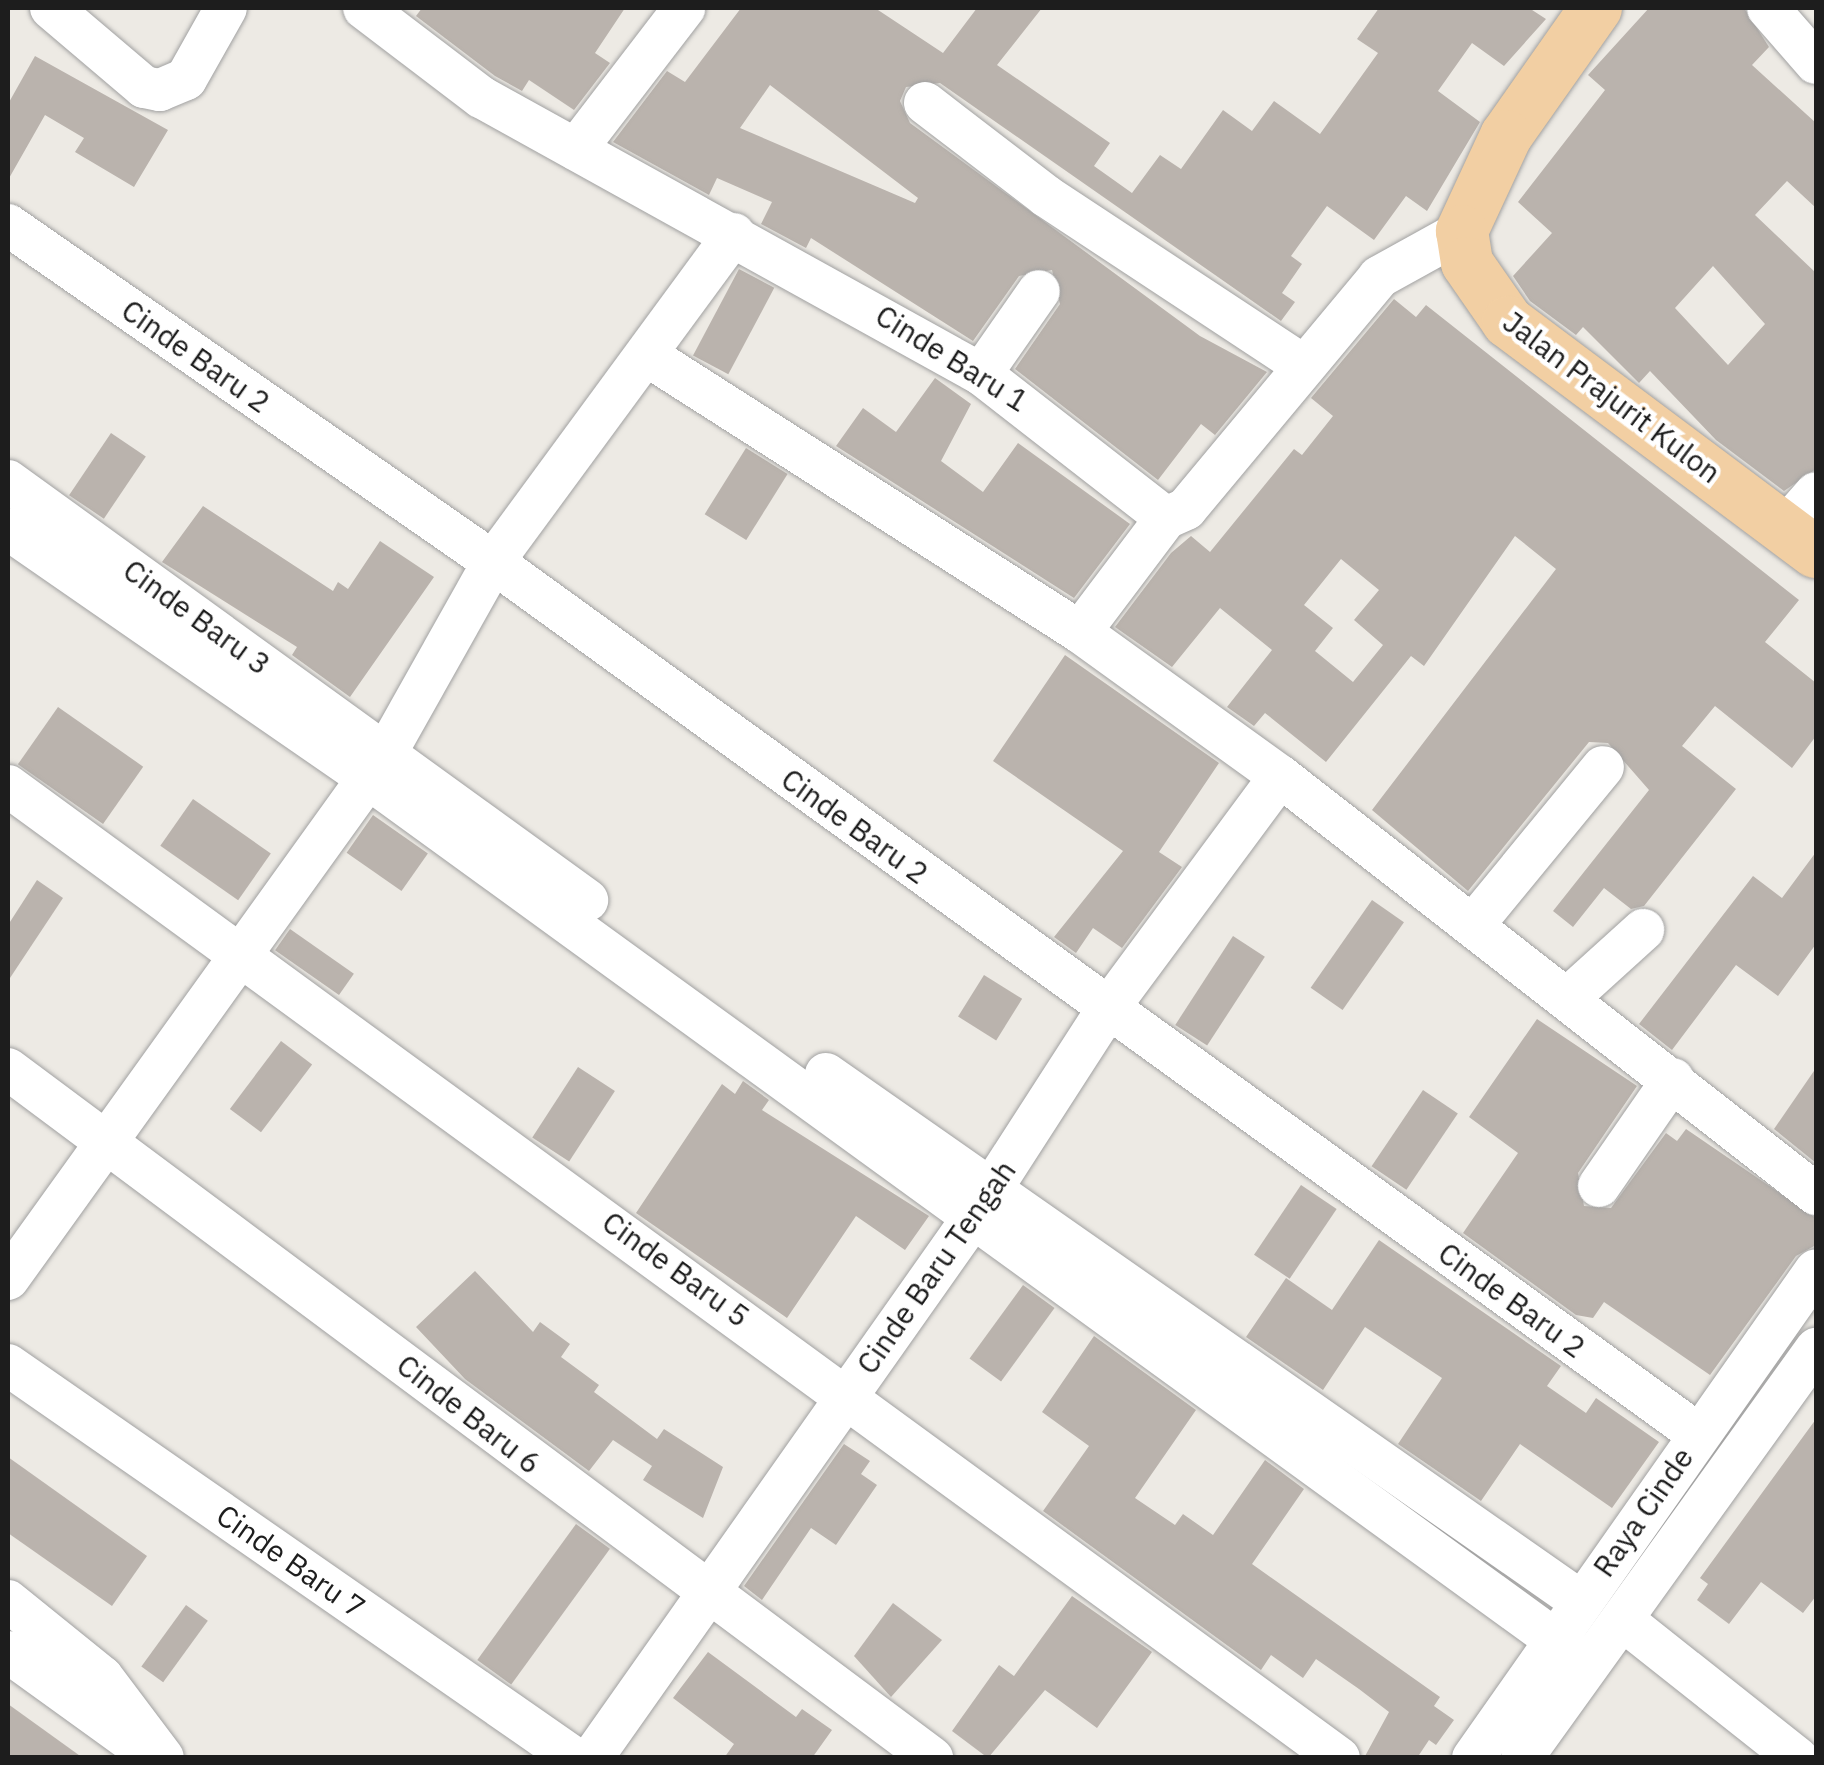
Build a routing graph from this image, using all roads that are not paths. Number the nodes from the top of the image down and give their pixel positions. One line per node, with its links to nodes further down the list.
1 (51, 8): 2 (street)
2 (226, 8)
3 (364, 8): 9 (street, Cinde Baru 1)
4 (684, 8): 9 (street)
5 (1596, 8): 11 (main road)
6 (1768, 8): 7 (street)
7 (1816, 63)
8 (925, 103): 15 (street)
9 (576, 149): 12 (street, Cinde Baru 1)
10 (8, 225): 21 (street, Cinde Baru 2)
11 (1462, 231): 15 (street); 19 (main road, Jalan Prajurit Kulon)
12 (734, 234): 14 (street); 16 (street, Cinde Baru 1)
13 (1039, 291): 16 (street)
14 (648, 356): 21 (street); 22 (street)
15 (1302, 365): 18 (street)
16 (981, 374): 18 (street, Cinde Baru 1)
17 (8, 482): 23 (street, Cinde Baru 3)
18 (1166, 518): 22 (street)
19 (1806, 524)
20 (8, 529): 23 (street)
21 (493, 562): 23 (street); 31 (street, Cinde Baru 2)
22 (1080, 632): 25 (street)
23 (377, 765): 29 (street); 37 (street)
24 (1602, 766): 27 (street)
25 (1280, 776): 27 (street); 31 (street, Cinde Baru Tengah)
26 (8, 786): 29 (street, Cinde Baru 5)
27 (1474, 924): 30 (street)
28 (1643, 930): 30 (street)
29 (238, 955): 34 (street); 42 (street, Cinde Baru 5)
30 (1567, 999): 33 (street)
31 (1107, 1010): 37 (street, Cinde Baru Tengah); 43 (street, Cinde Baru 2)
32 (8, 1068): 34 (street, Cinde Baru 6)
33 (1673, 1079): 35 (street); 36 (street)
34 (106, 1135): 39 (street); 44 (street, Cinde Baru 6)
35 (1598, 1186)
36 (1816, 1194)
37 (983, 1202): 42 (street, Cinde Baru Tengah); 46 (street); 48 (street)
38 (1816, 1270): 43 (street, Raya Cinde)
39 (8, 1278)
40 (1816, 1348): 47 (street, Raya Cinde)
41 (8, 1365): 52 (street, Cinde Baru 7)
42 (849, 1394): 44 (street, Cinde Baru Tengah); 55 (street, Cinde Baru 5)
43 (1698, 1434): 46 (street, Raya Cinde)
44 (707, 1596): 53 (street, Cinde Baru Tengah); 54 (street, Cinde Baru 6)
45 (8, 1601): 51 (street)
46 (1580, 1601): 48 (street, Raya Cinde)
47 (1624, 1621): 48 (street, Raya Cinde); 58 (street)
48 (1570, 1651): 56 (street, Raya Cinde); 57 (street, Raya Cinde)
49 (8, 1652): 50 (street)
50 (155, 1758)
51 (163, 1758)
52 (574, 1758)
53 (592, 1758)
54 (932, 1758)
55 (1340, 1758)
56 (1473, 1758)
57 (1522, 1758)
58 (1797, 1758)

